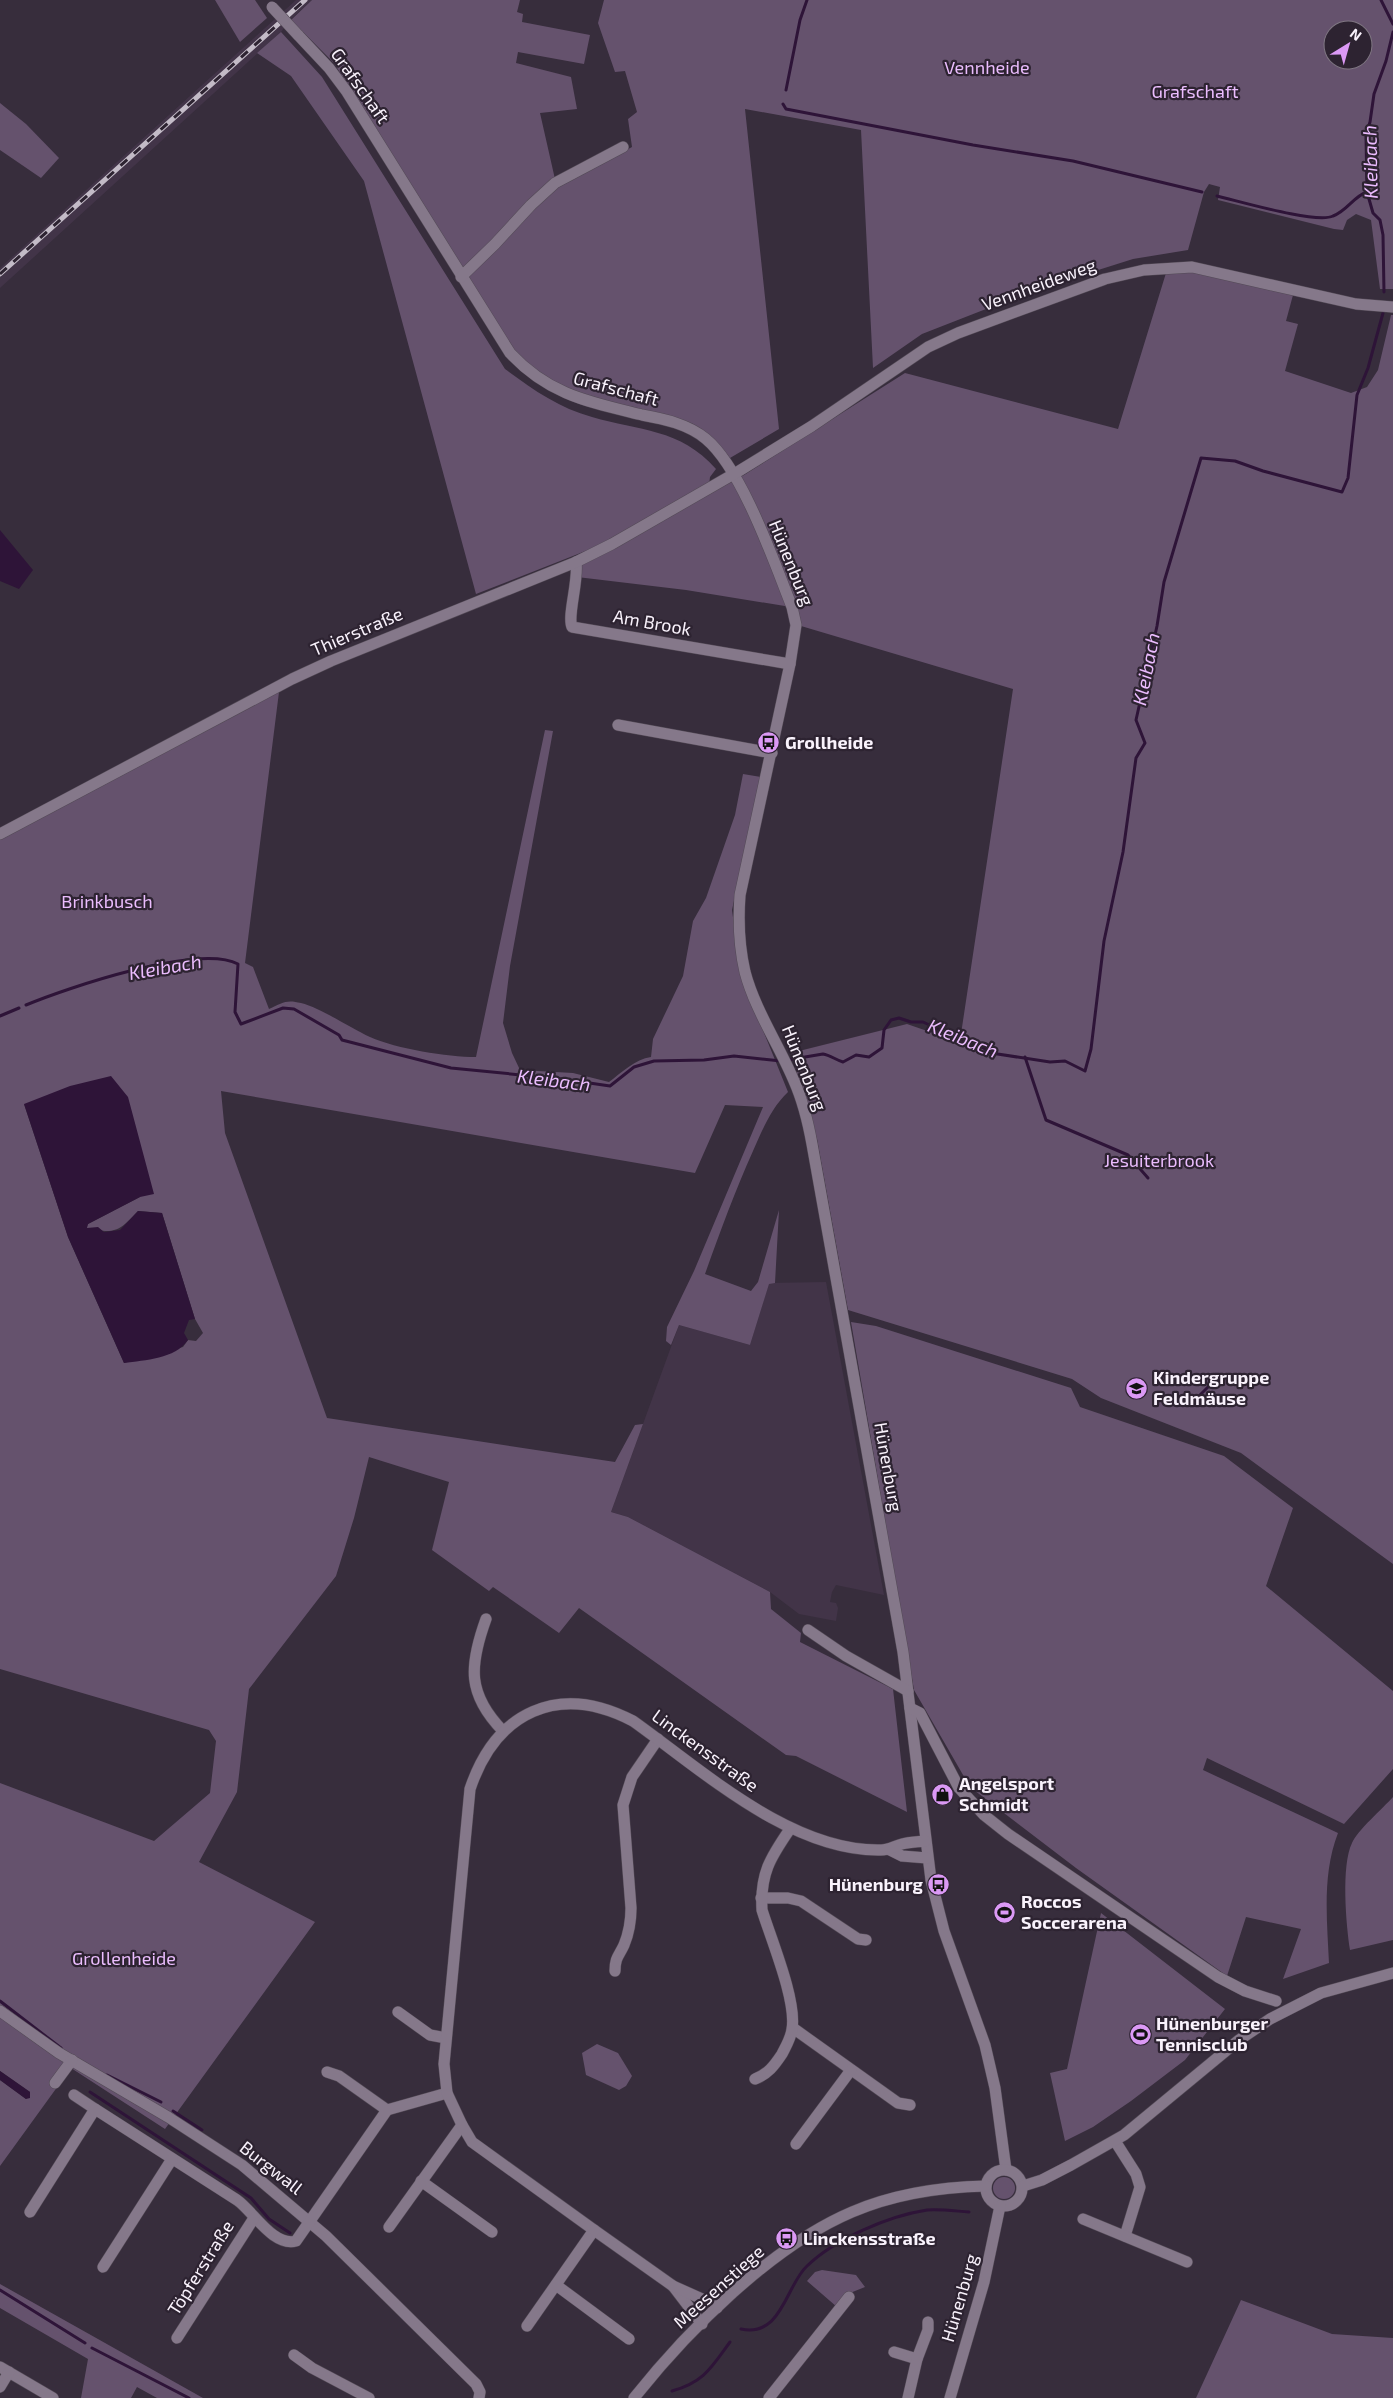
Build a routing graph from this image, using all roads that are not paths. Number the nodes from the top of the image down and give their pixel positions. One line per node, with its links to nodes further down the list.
1 (270, 3): 3 (street, Grafschaft, bridge)
2 (623, 147): 3 (street)
3 (461, 277): 5 (street, Grafschaft)
4 (1393, 307): 5 (street, Vennheideweg)
5 (734, 474): 6 (street, Thierstraße); 7 (street, Hünenburg)
6 (576, 562): 7 (street, Am Brook); 10 (street, Thierstraße)
7 (790, 664): 9 (street, Hünenburg)
8 (618, 725): 9 (street)
9 (772, 753): 13 (street, Hünenburg)
10 (0, 834)
11 (486, 1619): 15 (street)
12 (808, 1630): 13 (street)
13 (908, 1691): 14 (street, Hünenburg)
14 (910, 1708): 18 (street, Hünenburg); 25 (street)
15 (503, 1731): 16 (street, Linckensstraße); 29 (street, Linckensstraße)
16 (658, 1739): 17 (street, Linckensstraße); 23 (street)
17 (790, 1829): 19 (street, Linckensstraße); 21 (street)
18 (925, 1841): 19 (street, Linckensstraße); 20 (street, Hünenburg)
19 (890, 1850): 20 (street, Linckensstraße)
20 (927, 1858): 44 (street, Hünenburg)
21 (761, 1898): 22 (street); 28 (street)
22 (866, 1940)
23 (614, 1971)
24 (1393, 1973): 41 (street)
25 (1276, 2001)
26 (0, 2011): 30 (street, Burgwall)
27 (398, 2012): 29 (street)
28 (792, 2028): 31 (street); 33 (street)
29 (446, 2038): 35 (street, Linckensstraße)
30 (72, 2060): 34 (street); 52 (street, Burgwall)
31 (850, 2070): 37 (street); 42 (street)
32 (327, 2072): 39 (street)
33 (755, 2079)
34 (55, 2083)
35 (447, 2093): 39 (street); 40 (street, Linckensstraße)
36 (74, 2095): 38 (street, Töpferstraße)
37 (910, 2105)
38 (96, 2109): 43 (street, Töpferstraße); 49 (street)
39 (387, 2110): 52 (street)
40 (462, 2126): 45 (street); 54 (street, Linckensstraße)
41 (1115, 2141): 47 (street); 56 (street)
42 (796, 2144)
43 (172, 2159): 50 (street, Töpferstraße); 58 (street)
44 (1006, 2170): 46 (street); 47 (street)
45 (421, 2181): 53 (street); 55 (street)
46 (986, 2186): 48 (street); 62 (street, Meesenstiege)
47 (1023, 2186): 48 (street)
48 (1000, 2206): 79 (street, Hünenburg)
49 (30, 2212)
50 (254, 2218): 52 (street, Töpferstraße); 66 (street, Töpferstraße)
51 (1082, 2219): 56 (street)
52 (309, 2222): 75 (street, Burgwall)
53 (388, 2227)
54 (594, 2230): 59 (street); 60 (street, Linckensstraße)
55 (492, 2232)
56 (1125, 2236): 57 (street)
57 (1187, 2262)
58 (104, 2267)
59 (556, 2285): 65 (street); 67 (street)
60 (673, 2286): 62 (street, Linckensstraße); 64 (street, Linckensstraße)
61 (849, 2297): 77 (street)
62 (717, 2308): 64 (street, Meesenstiege)
63 (928, 2322): 70 (street)
64 (702, 2324): 76 (street, Meesenstiege)
65 (527, 2326)
66 (177, 2338)
67 (629, 2339)
68 (894, 2352): 70 (street)
69 (294, 2355): 74 (street)
70 (918, 2359): 78 (street)
71 (4, 2370): 72 (street); 73 (street)
72 (0, 2387)
73 (53, 2398)
74 (369, 2398)
75 (479, 2398)
76 (634, 2398)
77 (769, 2398)
78 (908, 2398)
79 (950, 2398)

